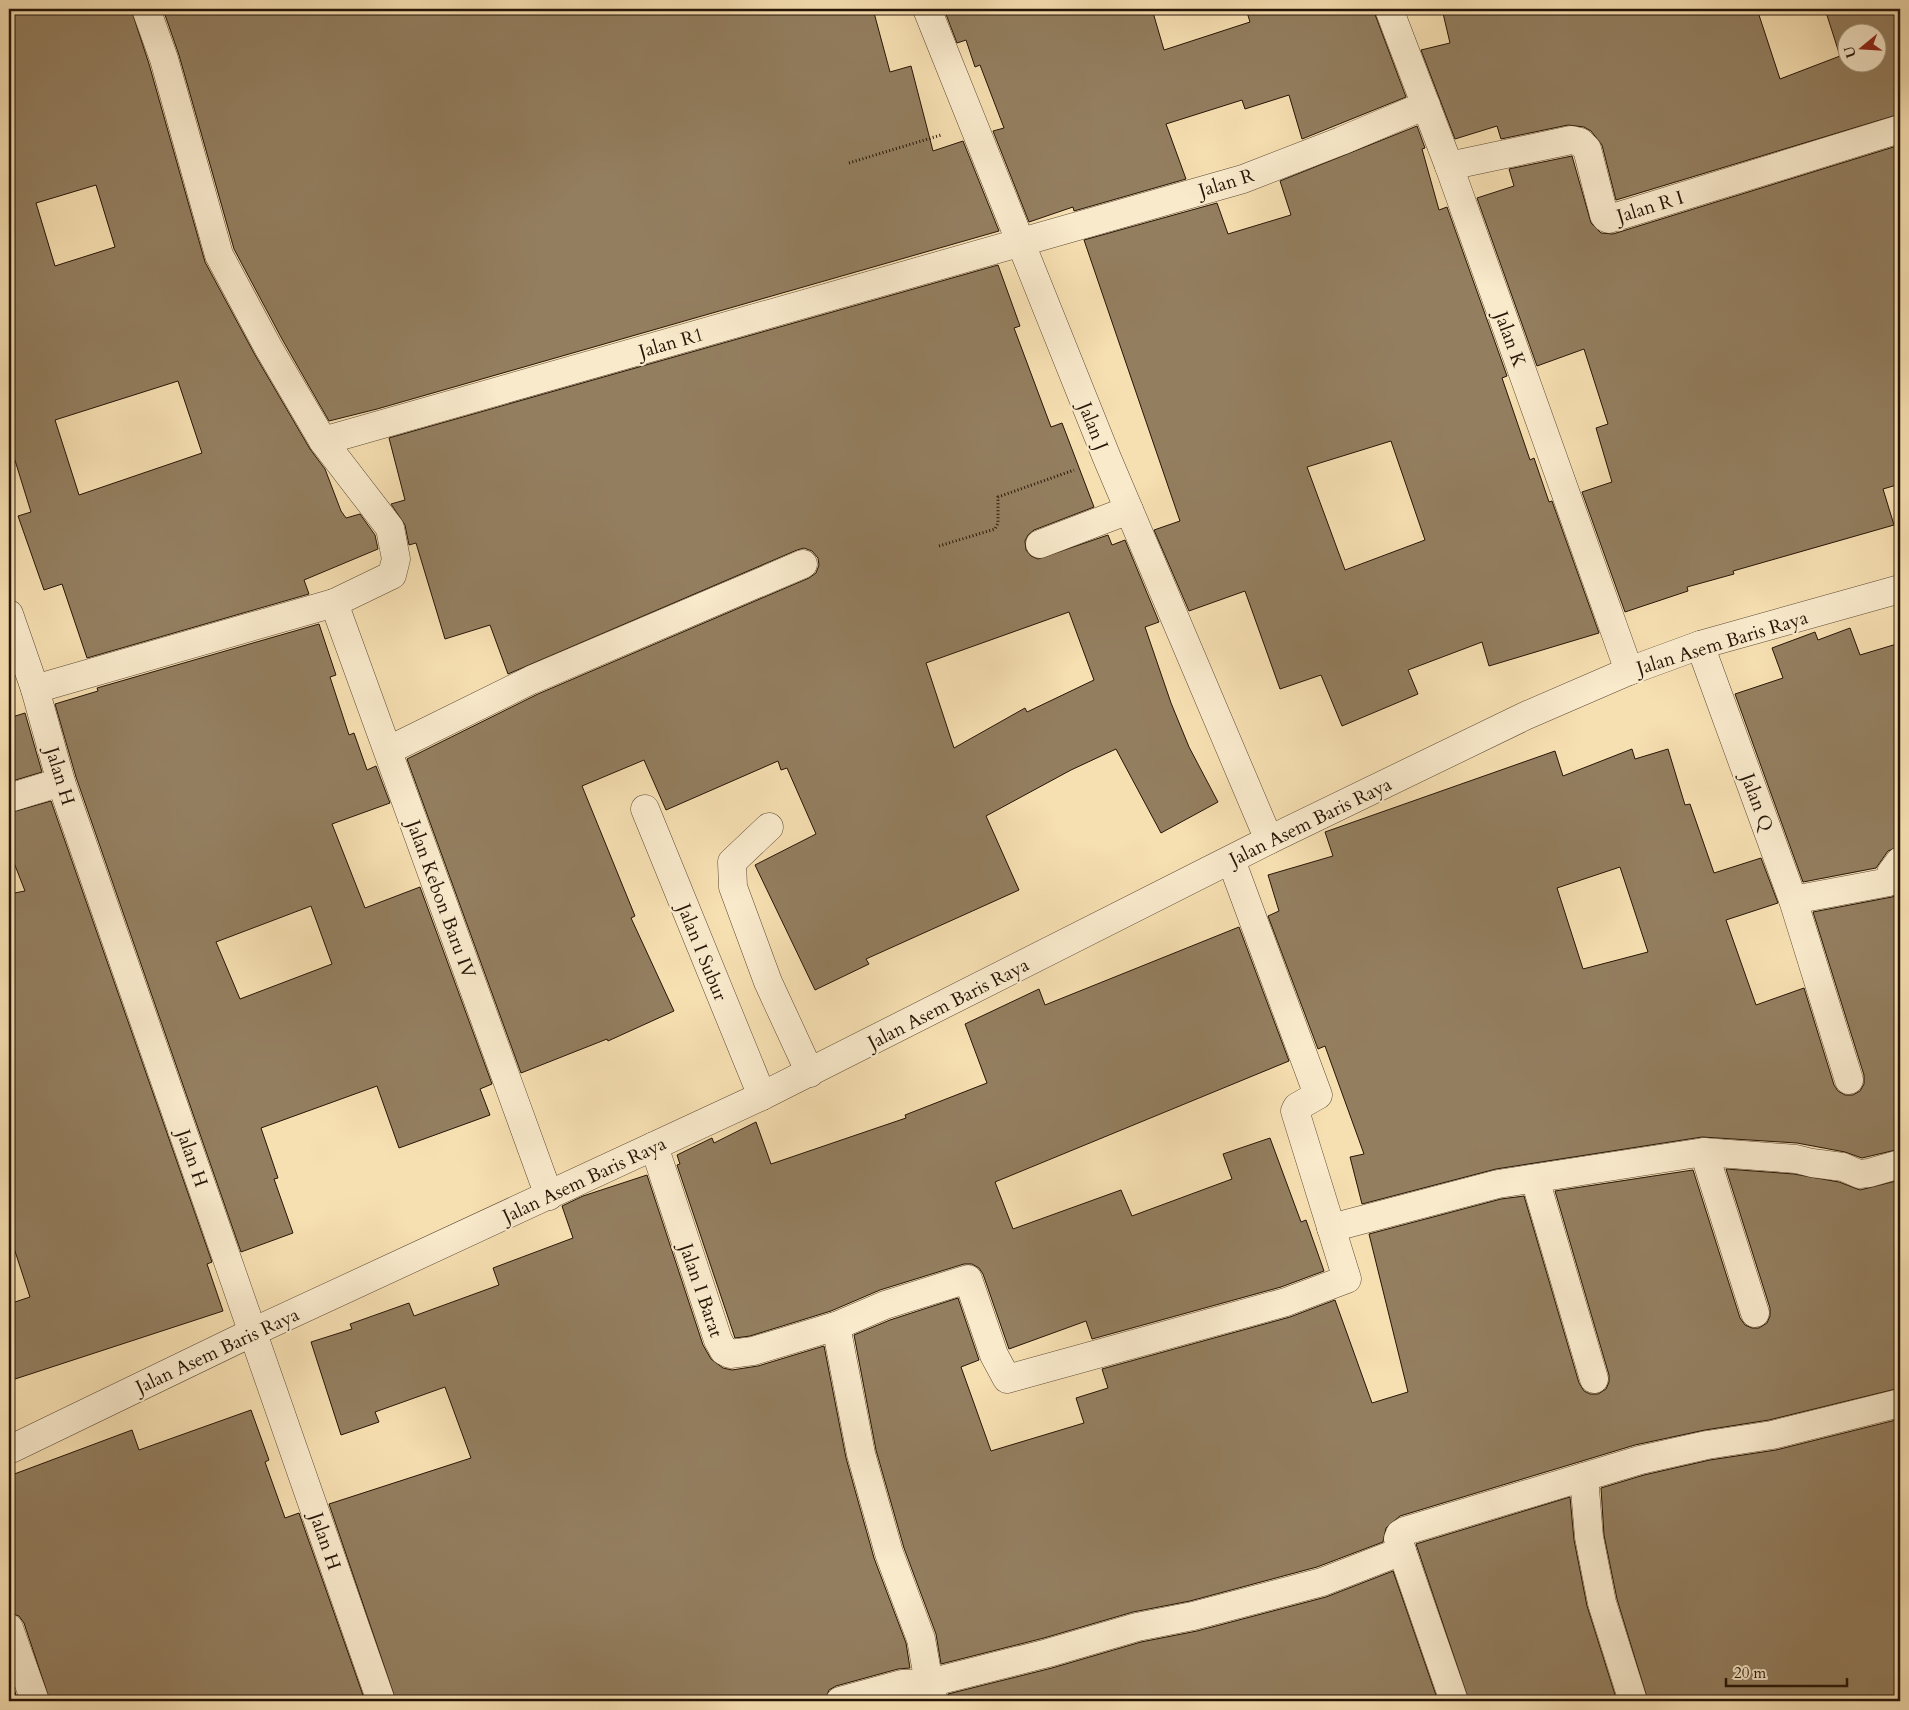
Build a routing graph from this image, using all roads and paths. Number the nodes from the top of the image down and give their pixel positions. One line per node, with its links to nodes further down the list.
1 (146, 9): 10 (street)
2 (927, 9): 5 (street, Jalan J)
3 (1389, 9): 4 (street, Jalan K)
4 (1426, 105): 8 (street, Jalan K); 9 (street, Jalan R)
5 (973, 126): 7 (path); 9 (street, Jalan J)
6 (1900, 129): 8 (street, Jalan R I)
7 (849, 163)
8 (1449, 166): 20 (street, Jalan K)
9 (1019, 242): 10 (street, Jalan R1); 11 (street, Jalan J)
10 (323, 440): 17 (street)
11 (1107, 458): 12 (street, Jalan J); 14 (path)
12 (1129, 510): 13 (street); 27 (street, Jalan J)
13 (1040, 544)
14 (939, 546)
15 (803, 564): 22 (street)
16 (1900, 589): 19 (street, Jalan Asem Baris Raya)
17 (334, 603): 21 (street); 22 (street, Jalan Kebon Baru IV)
18 (9, 618): 21 (street, Jalan H)
19 (1700, 645): 20 (street, Jalan Asem Baris Raya); 30 (street, Jalan Q)
20 (1630, 671): 27 (street, Jalan Asem Baris Raya)
21 (35, 689): 23 (street, Jalan H)
22 (389, 750): 38 (street, Jalan Kebon Baru IV)
23 (61, 782): 24 (street); 42 (street, Jalan H)
24 (9, 798)
25 (645, 808): 33 (street, Jalan I Subur)
26 (769, 827): 31 (street)
27 (1269, 840): 28 (street, Jalan Asem Baris Raya)
28 (1231, 860): 31 (street, Jalan Asem Baris Raya); 39 (street)
29 (1900, 861): 30 (street)
30 (1793, 900): 32 (street, Jalan Q)
31 (810, 1073): 33 (street, Jalan Asem Baris Raya)
32 (1850, 1080)
33 (762, 1096): 34 (street, Jalan Asem Baris Raya)
34 (654, 1146): 38 (street, Jalan Asem Baris Raya); 41 (street, Jalan I Barat)
35 (1704, 1152): 36 (street); 37 (street); 40 (street)
36 (1900, 1164)
37 (1536, 1180): 39 (street); 43 (street)
38 (549, 1196): 42 (street, Jalan Asem Baris Raya)
39 (1331, 1228): 41 (street)
40 (1754, 1313)
41 (836, 1326): 49 (street)
42 (253, 1332): 45 (street, Jalan Asem Baris Raya); 51 (street, Jalan H)
43 (1594, 1379)
44 (1900, 1403): 46 (street)
45 (9, 1450)
46 (1584, 1477): 47 (street); 54 (street)
47 (1402, 1551): 49 (street); 53 (street)
48 (9, 1628): 50 (street)
49 (932, 1692): 52 (street)
50 (35, 1701)
51 (381, 1701)
52 (840, 1701)
53 (1454, 1701)
54 (1633, 1701)

